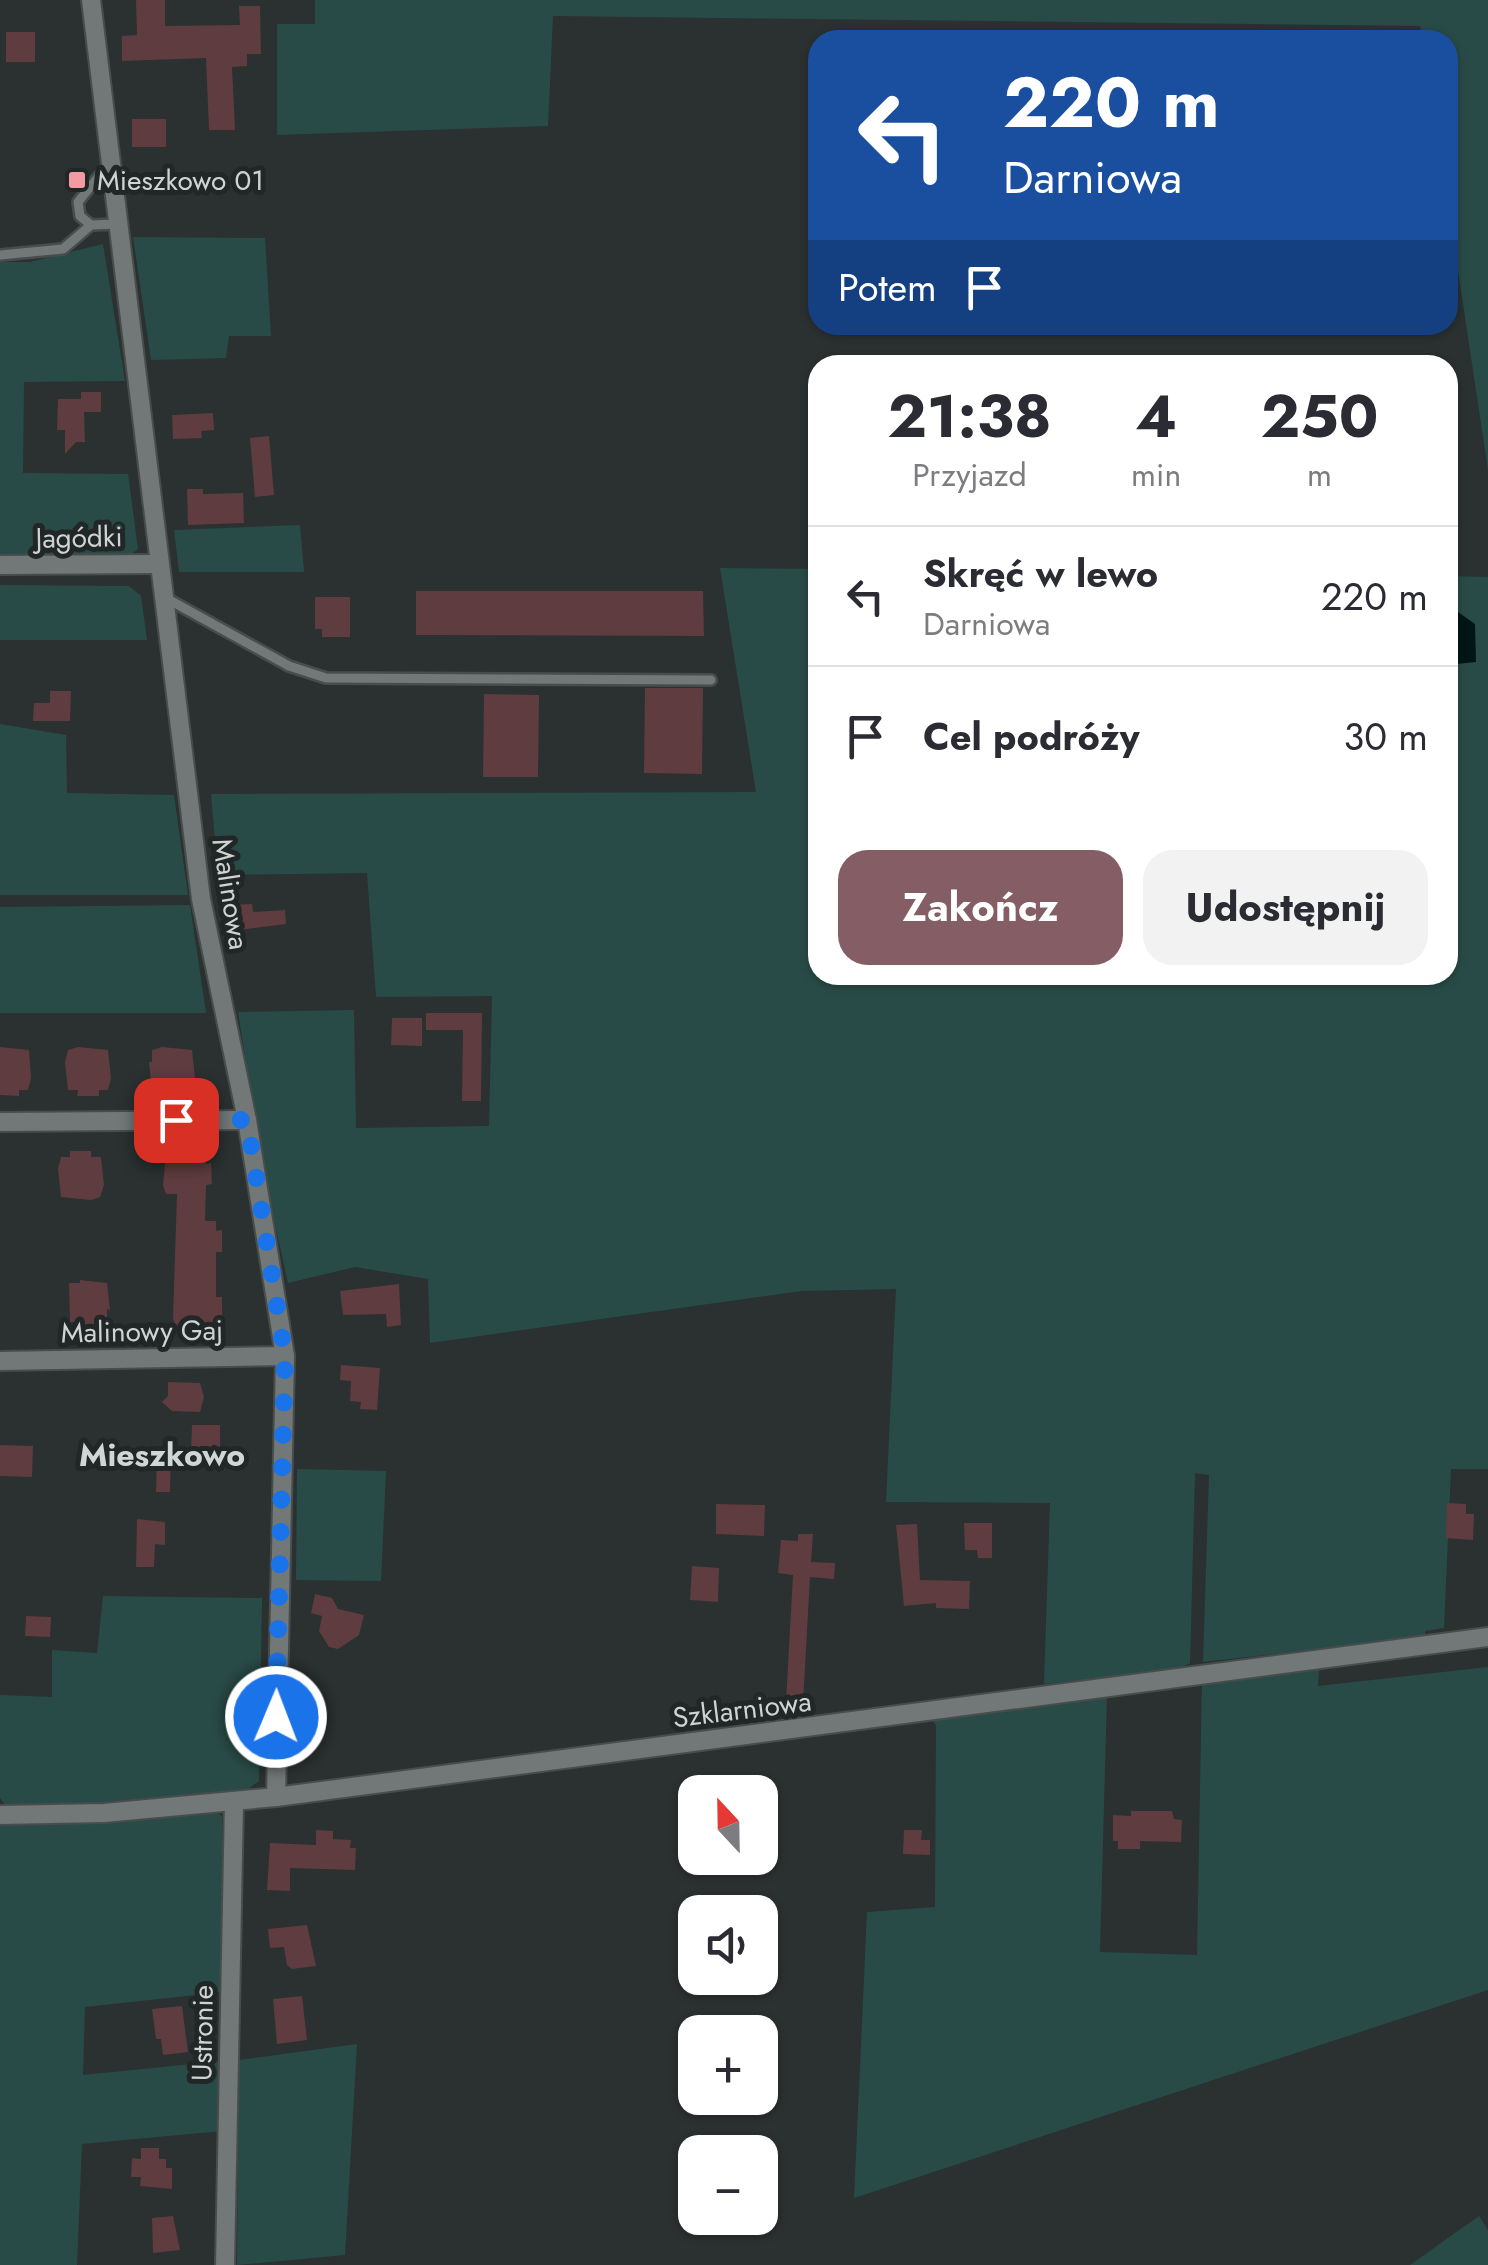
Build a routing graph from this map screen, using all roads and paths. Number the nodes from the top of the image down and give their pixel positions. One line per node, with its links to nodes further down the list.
1 (91, 0): 2 (street, Malinowa)
2 (110, 163): 3 (street, Malinowa); 4 (lane)
3 (116, 224): 4 (lane); 6 (street, Malinowa)
4 (91, 225): 5 (lane)
5 (0, 254)
6 (159, 564): 7 (street, Jagódki); 8 (street, Malinowa)
7 (0, 565)
8 (162, 596): 9 (lane); 10 (street, Malinowa)
9 (711, 680)
10 (247, 1120): 11 (street); 12 (street, Malinowa)
11 (0, 1122)
12 (285, 1356): 13 (street, Malinowy Gaj); 15 (street, Malinowa)
13 (0, 1361)
14 (1488, 1637): 15 (street, Szklarniowa)
15 (276, 1797): 16 (street, Szklarniowa)
16 (234, 1801): 17 (street, Szklarniowa); 18 (street, Ustronie)
17 (0, 1815)
18 (225, 2265)

